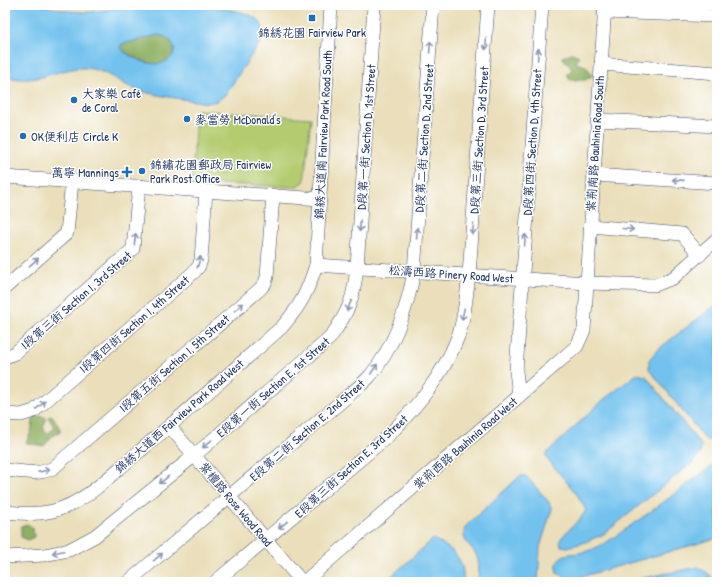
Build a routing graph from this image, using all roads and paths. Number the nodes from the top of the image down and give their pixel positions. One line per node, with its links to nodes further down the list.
1 (331, 5): 19 (street, 錦綉大道南 Fairview Park Road South)
2 (374, 5): 24 (street, D段第一街 Section D, 1st Street, one-way to 24)
3 (433, 5): 25 (street, D段第二街 Section D, 2nd Street, one-way to 3)
4 (488, 5): 26 (street, D段第三街 Section D, 3rd Street, one-way to 26)
5 (542, 5): 27 (street, D段第四街 Section D, 4th Street, one-way to 5)
6 (604, 9): 7 (street); 8 (street, 紫荊南路 Bauhinia Road South)
7 (717, 16)
8 (601, 64): 9 (street); 10 (street, 紫荊南路 Bauhinia Road South)
9 (717, 72)
10 (597, 120): 11 (street); 12 (street, 紫荊南路 Bauhinia Road South)
11 (717, 126)
12 (593, 174): 15 (street, one-way to 12); 20 (street, 紫荊南路 Bauhinia Road South)
13 (5, 177): 14 (street)
14 (72, 182): 16 (street); 29 (street, one-way to 14)
15 (717, 183)
16 (139, 186): 17 (street); 30 (street, I段第三街 Section I, 3rd Street, one-way to 16)
17 (206, 191): 18 (street); 32 (street, I段第四街 Section I, 4th Street, one-way to 17)
18 (272, 195): 19 (street); 35 (street, I段第五街 Section I, 5th Street, one-way to 18)
19 (320, 199): 23 (street, 錦綉大道南 Fairview Park Road South)
20 (590, 226): 22 (street, one-way to 22); 28 (street, 紫荊南路 Bauhinia Road South)
21 (717, 239): 22 (street, 松濤西路 Pinery Road West)
22 (700, 255): 28 (street, 松濤西路 Pinery Road West)
23 (316, 266): 24 (street, 松濤西路 Pinery Road West); 33 (street, 錦綉大道西 Fairview Park Road West)
24 (357, 268): 25 (street, 松濤西路 Pinery Road West); 34 (street, E段第一街 Section E, 1st Street, one-way to 34)
25 (414, 272): 26 (street, 松濤西路 Pinery Road West); 36 (street, E段第二街 Section E, 2nd Street, one-way to 25)
26 (469, 275): 27 (street, 松濤西路 Pinery Road West); 38 (street, E段第三街 Section E, 3rd Street, one-way to 38)
27 (522, 278): 28 (street, 松濤西路 Pinery Road West); 31 (street, D段第四街 Section D, 4th Street)
28 (587, 283): 31 (street, 紫荊西路 Bauhinia Road West)
29 (5, 288)
30 (5, 357)
31 (518, 396): 42 (street, 紫荊西路 Bauhinia Road West)
32 (5, 414)
33 (170, 426): 34 (street, 紫檀路 Rose Wood Road); 37 (street, 錦綉大道西 Fairview Park Road West)
34 (195, 455): 36 (street, 紫檀路 Rose Wood Road); 39 (street, E段第一街 Section E, 1st Street, one-way to 39)
35 (5, 470)
36 (230, 497): 38 (street, 紫檀路 Rose Wood Road); 40 (street, E段第二街 Section E, 2nd Street, one-way to 36)
37 (5, 512)
38 (266, 540): 41 (street, E段第三街 Section E, 3rd Street); 42 (street, 紫檀路 Rose Wood Road)
39 (5, 556)
40 (128, 582)
41 (215, 582)
42 (303, 582)

